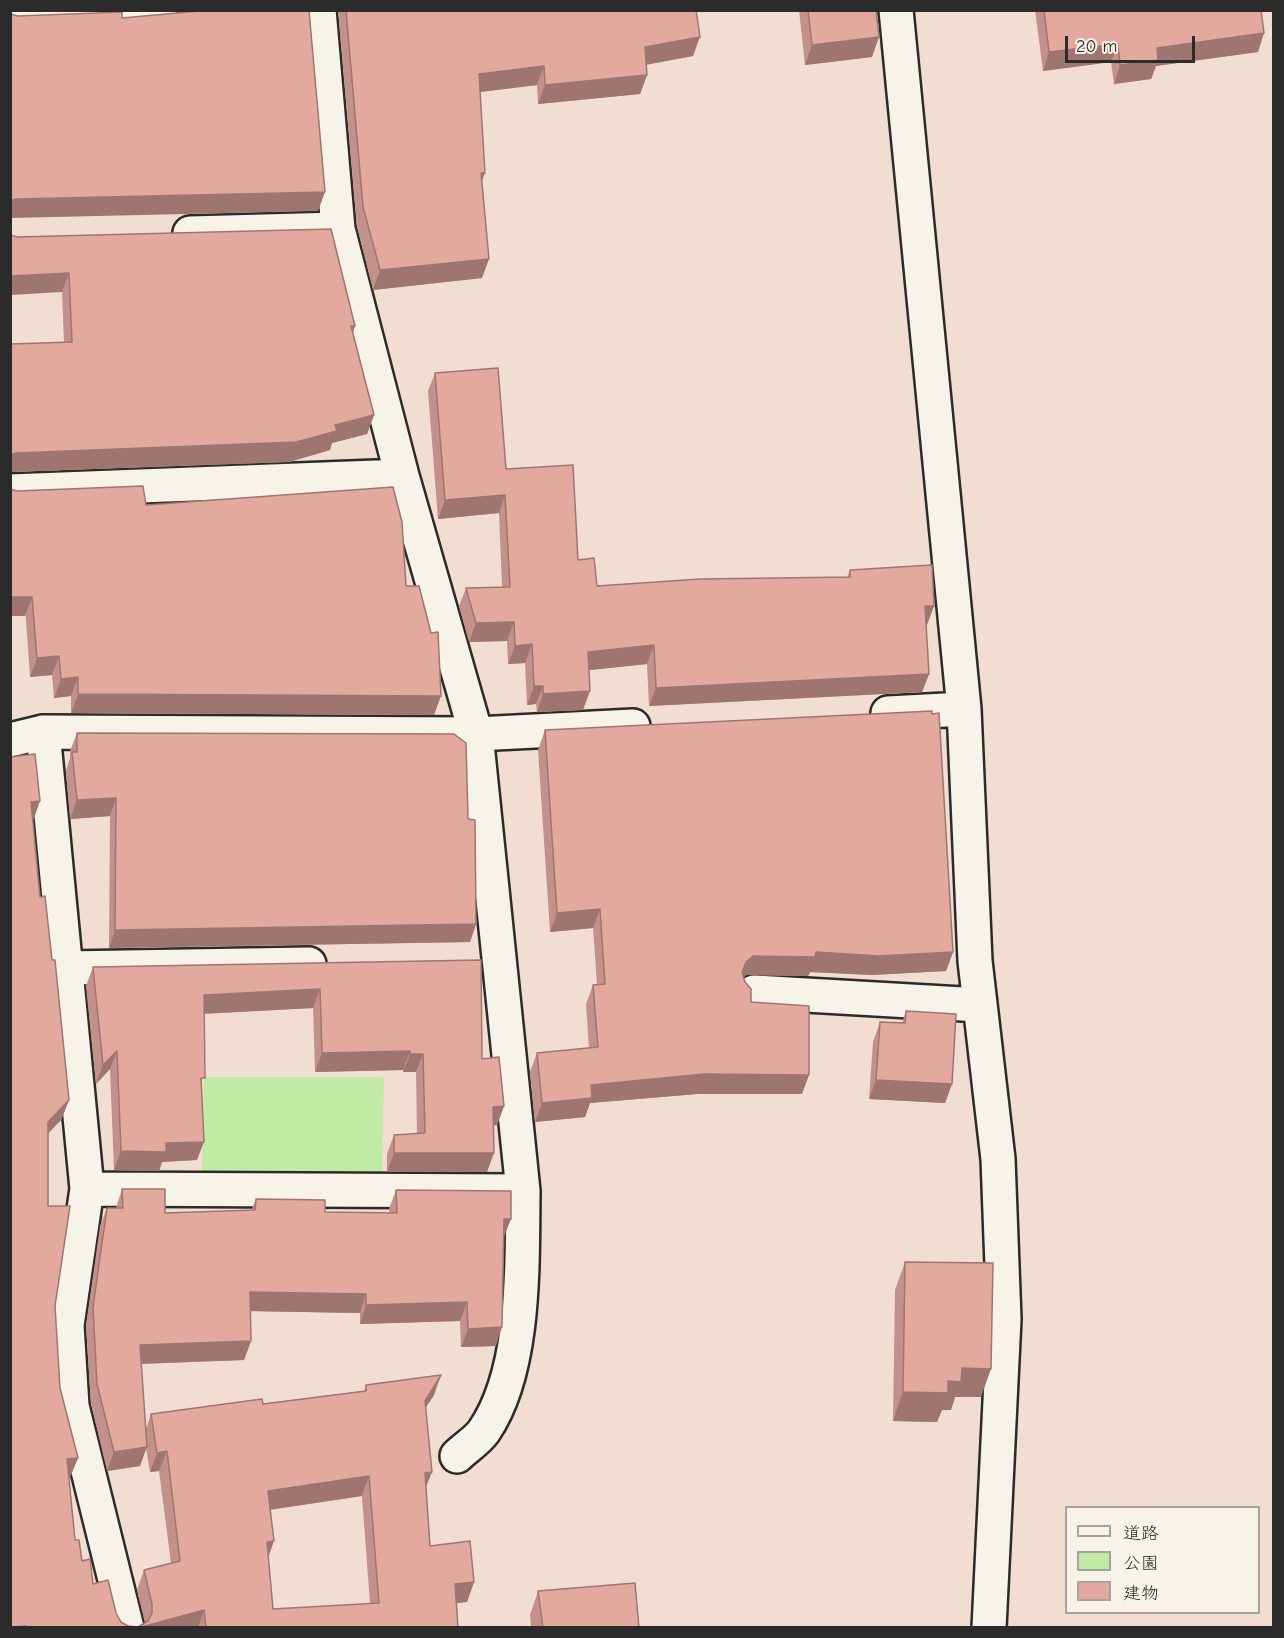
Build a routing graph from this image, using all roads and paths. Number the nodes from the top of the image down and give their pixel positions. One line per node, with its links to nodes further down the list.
1 (160, 10): 4 (street)
2 (319, 10): 5 (street)
3 (896, 10): 9 (street)
4 (10, 16)
5 (338, 229): 6 (street); 7 (street)
6 (162, 233)
7 (402, 476): 8 (street); 13 (street)
8 (10, 491)
9 (964, 710): 10 (street); 20 (street)
10 (857, 715)
11 (667, 724): 13 (street)
12 (43, 732): 13 (street); 14 (street); 18 (street)
13 (476, 734): 15 (street)
14 (10, 740)
15 (500, 960): 16 (street); 22 (street)
16 (465, 961)
17 (336, 963): 18 (street)
18 (66, 968): 21 (street)
19 (754, 992): 20 (street)
20 (980, 1005): 25 (street)
21 (87, 1189): 22 (street); 24 (street)
22 (523, 1191): 23 (street)
23 (457, 1456)
24 (127, 1628)
25 (989, 1628)

